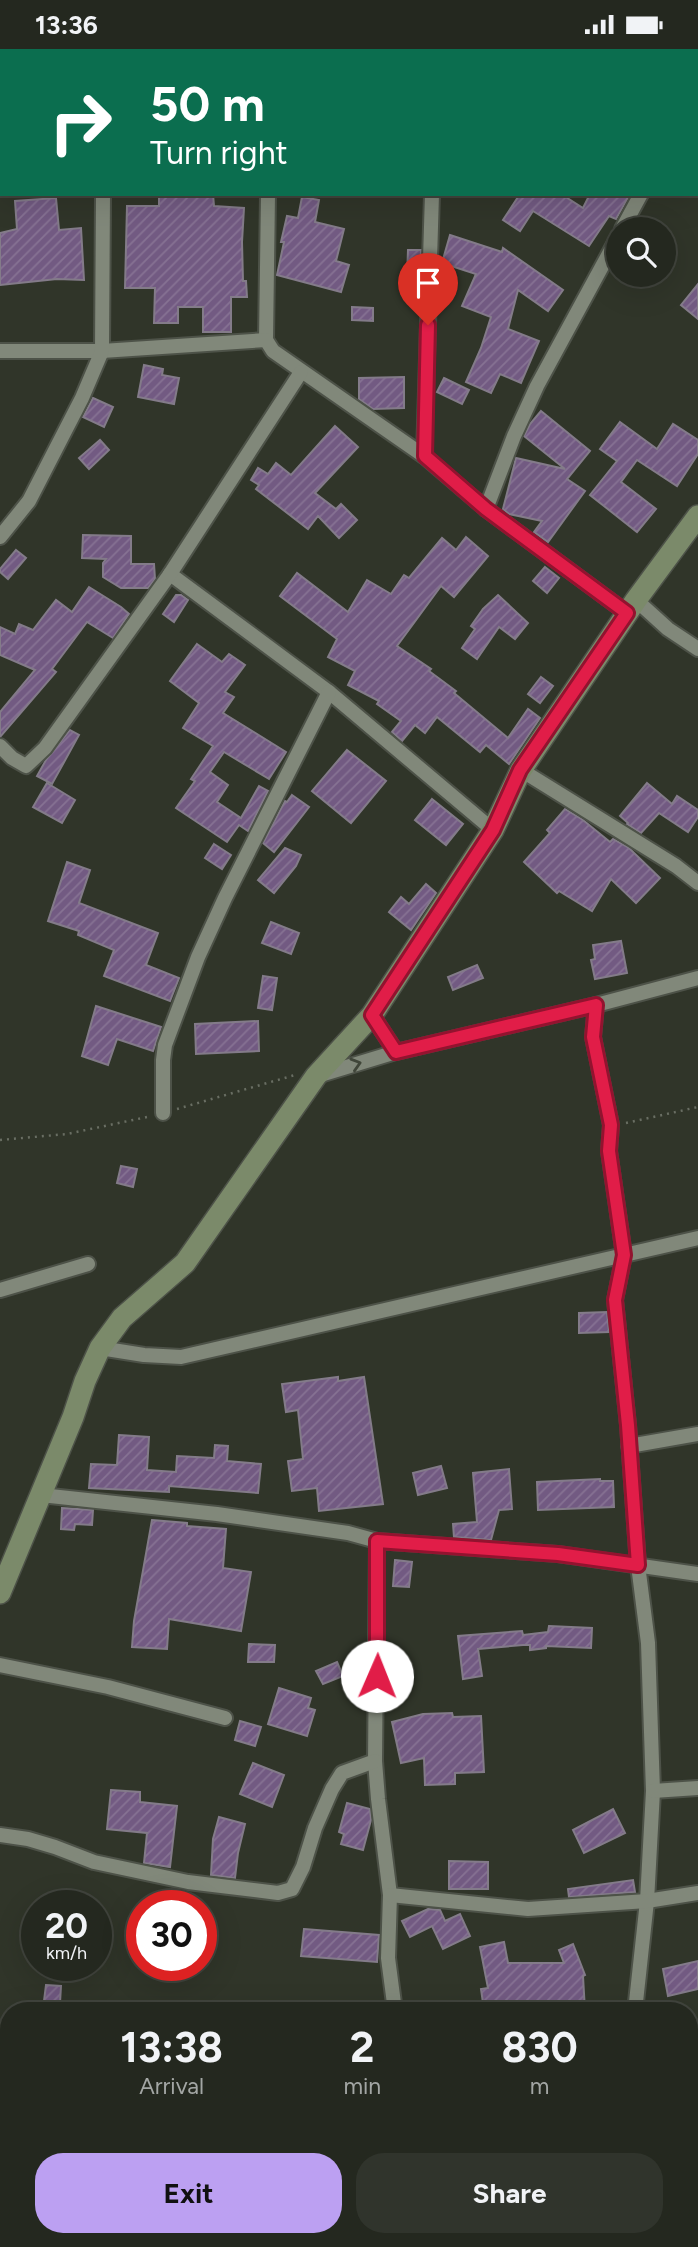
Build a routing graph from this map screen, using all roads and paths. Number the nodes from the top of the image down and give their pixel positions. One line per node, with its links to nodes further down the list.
1 (103, 196): 9 (street)
2 (268, 196): 7 (street)
3 (432, 196): 11 (street)
4 (640, 196): 5 (street)
5 (629, 217)
6 (606, 259): 12 (street)
7 (266, 340): 9 (street); 10 (street)
8 (0, 351): 9 (street)
9 (102, 351): 14 (street)
10 (301, 372): 11 (street); 15 (street)
11 (425, 456): 12 (street)
12 (486, 509): 16 (street)
13 (698, 516): 16 (street)
14 (0, 537)
15 (170, 574): 18 (street); 19 (street)
16 (631, 606): 17 (street); 20 (street)
17 (698, 649)
18 (329, 692): 21 (street); 29 (street)
19 (0, 746)
20 (520, 770): 21 (street); 22 (street)
21 (493, 830): 25 (street)
22 (698, 883)
23 (698, 978): 24 (street)
24 (596, 1005): 26 (street); 30 (street)
25 (372, 1015): 26 (street); 27 (street)
26 (396, 1052): 27 (street, one-way to 26)
27 (316, 1076): 35 (street)
28 (698, 1107): 30 (path)
29 (163, 1113)
30 (611, 1125): 32 (street)
31 (698, 1238): 32 (street)
32 (624, 1255): 35 (street); 37 (street)
33 (88, 1264): 34 (street)
34 (0, 1290)
35 (100, 1348): 38 (street)
36 (698, 1434): 37 (street)
37 (629, 1446): 40 (street)
38 (41, 1495): 39 (street); 42 (street)
39 (377, 1541): 40 (street); 45 (street)
40 (638, 1565): 41 (street); 47 (street)
41 (698, 1574)
42 (0, 1593)
43 (0, 1665): 44 (street)
44 (225, 1718)
45 (375, 1761): 48 (street); 50 (street)
46 (698, 1788): 47 (street)
47 (653, 1791): 51 (street)
48 (0, 1835)
49 (698, 1893): 51 (street)
50 (390, 1895): 51 (street); 52 (street)
51 (648, 1901): 53 (street)
52 (394, 2002)
53 (637, 2002)

